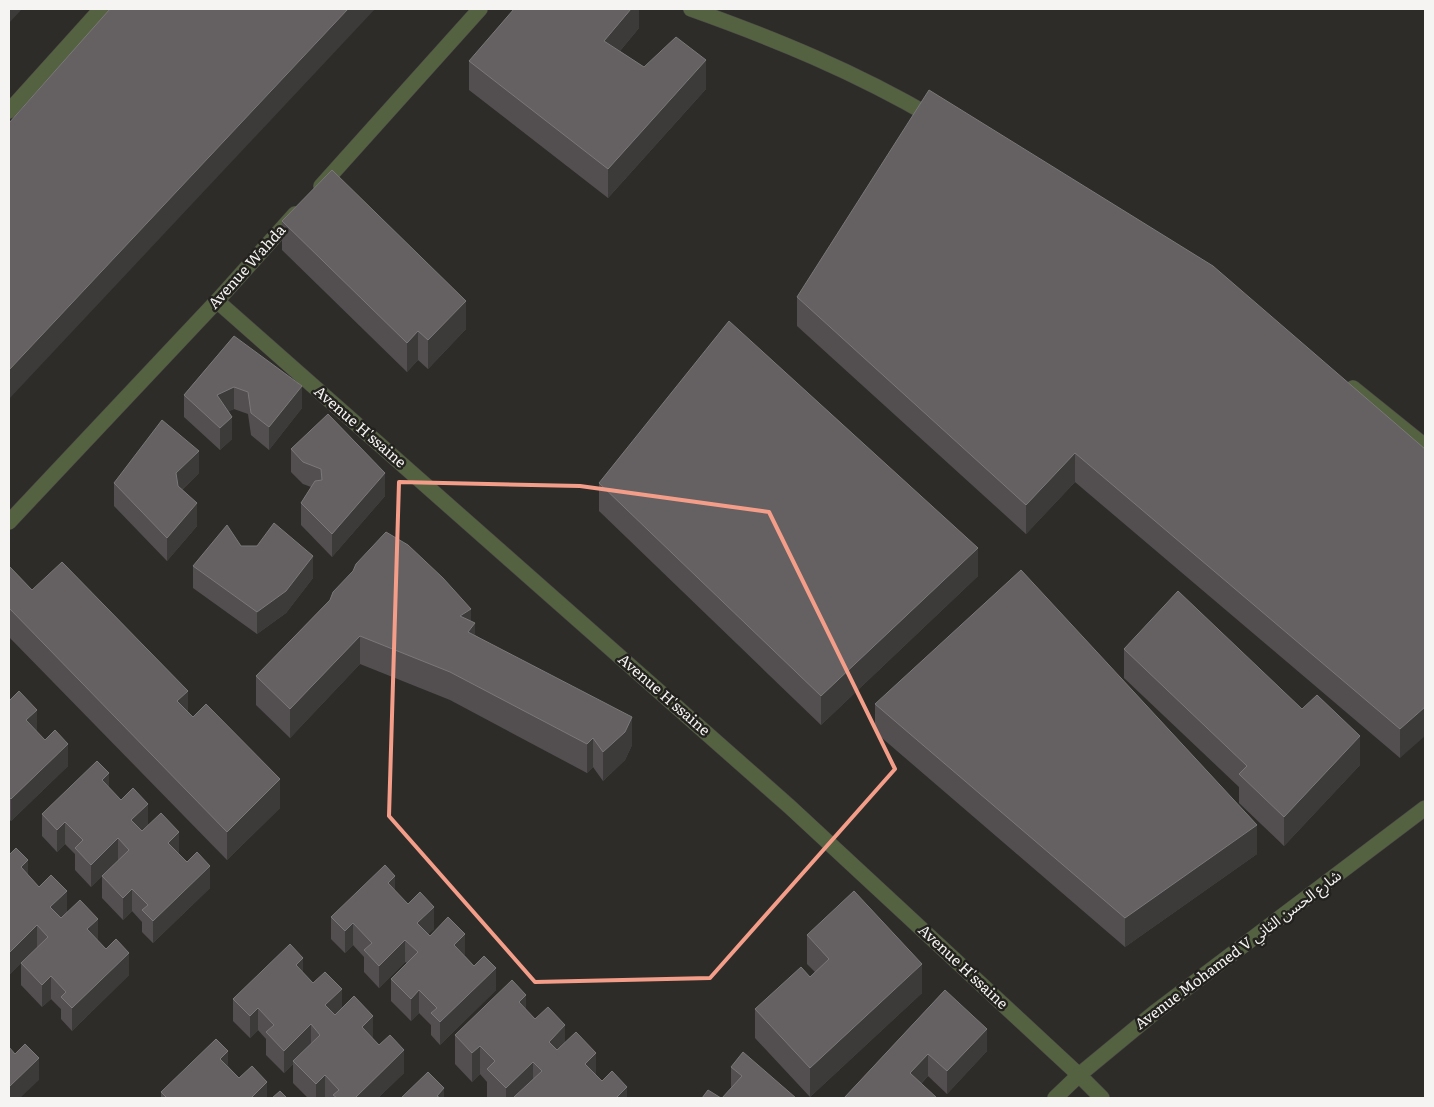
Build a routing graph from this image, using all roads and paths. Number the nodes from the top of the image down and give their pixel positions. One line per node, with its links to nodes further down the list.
1 (101, 9): 4 (street)
2 (480, 9): 6 (street, Avenue Wahda)
3 (692, 9): 5 (street)
4 (9, 111)
5 (945, 124)
6 (217, 301): 9 (street, Avenue Wahda); 11 (street, Avenue H'ssaine)
7 (1345, 382): 8 (street)
8 (1425, 446)
9 (9, 522)
10 (1425, 808): 11 (street, Avenue Mohamed V شارع الحسن الثاني)
11 (1079, 1075): 12 (street, Avenue Mohamed V شارع الحسن الثاني); 13 (street, Avenue H'ssaine)
12 (1055, 1098)
13 (1102, 1098)

